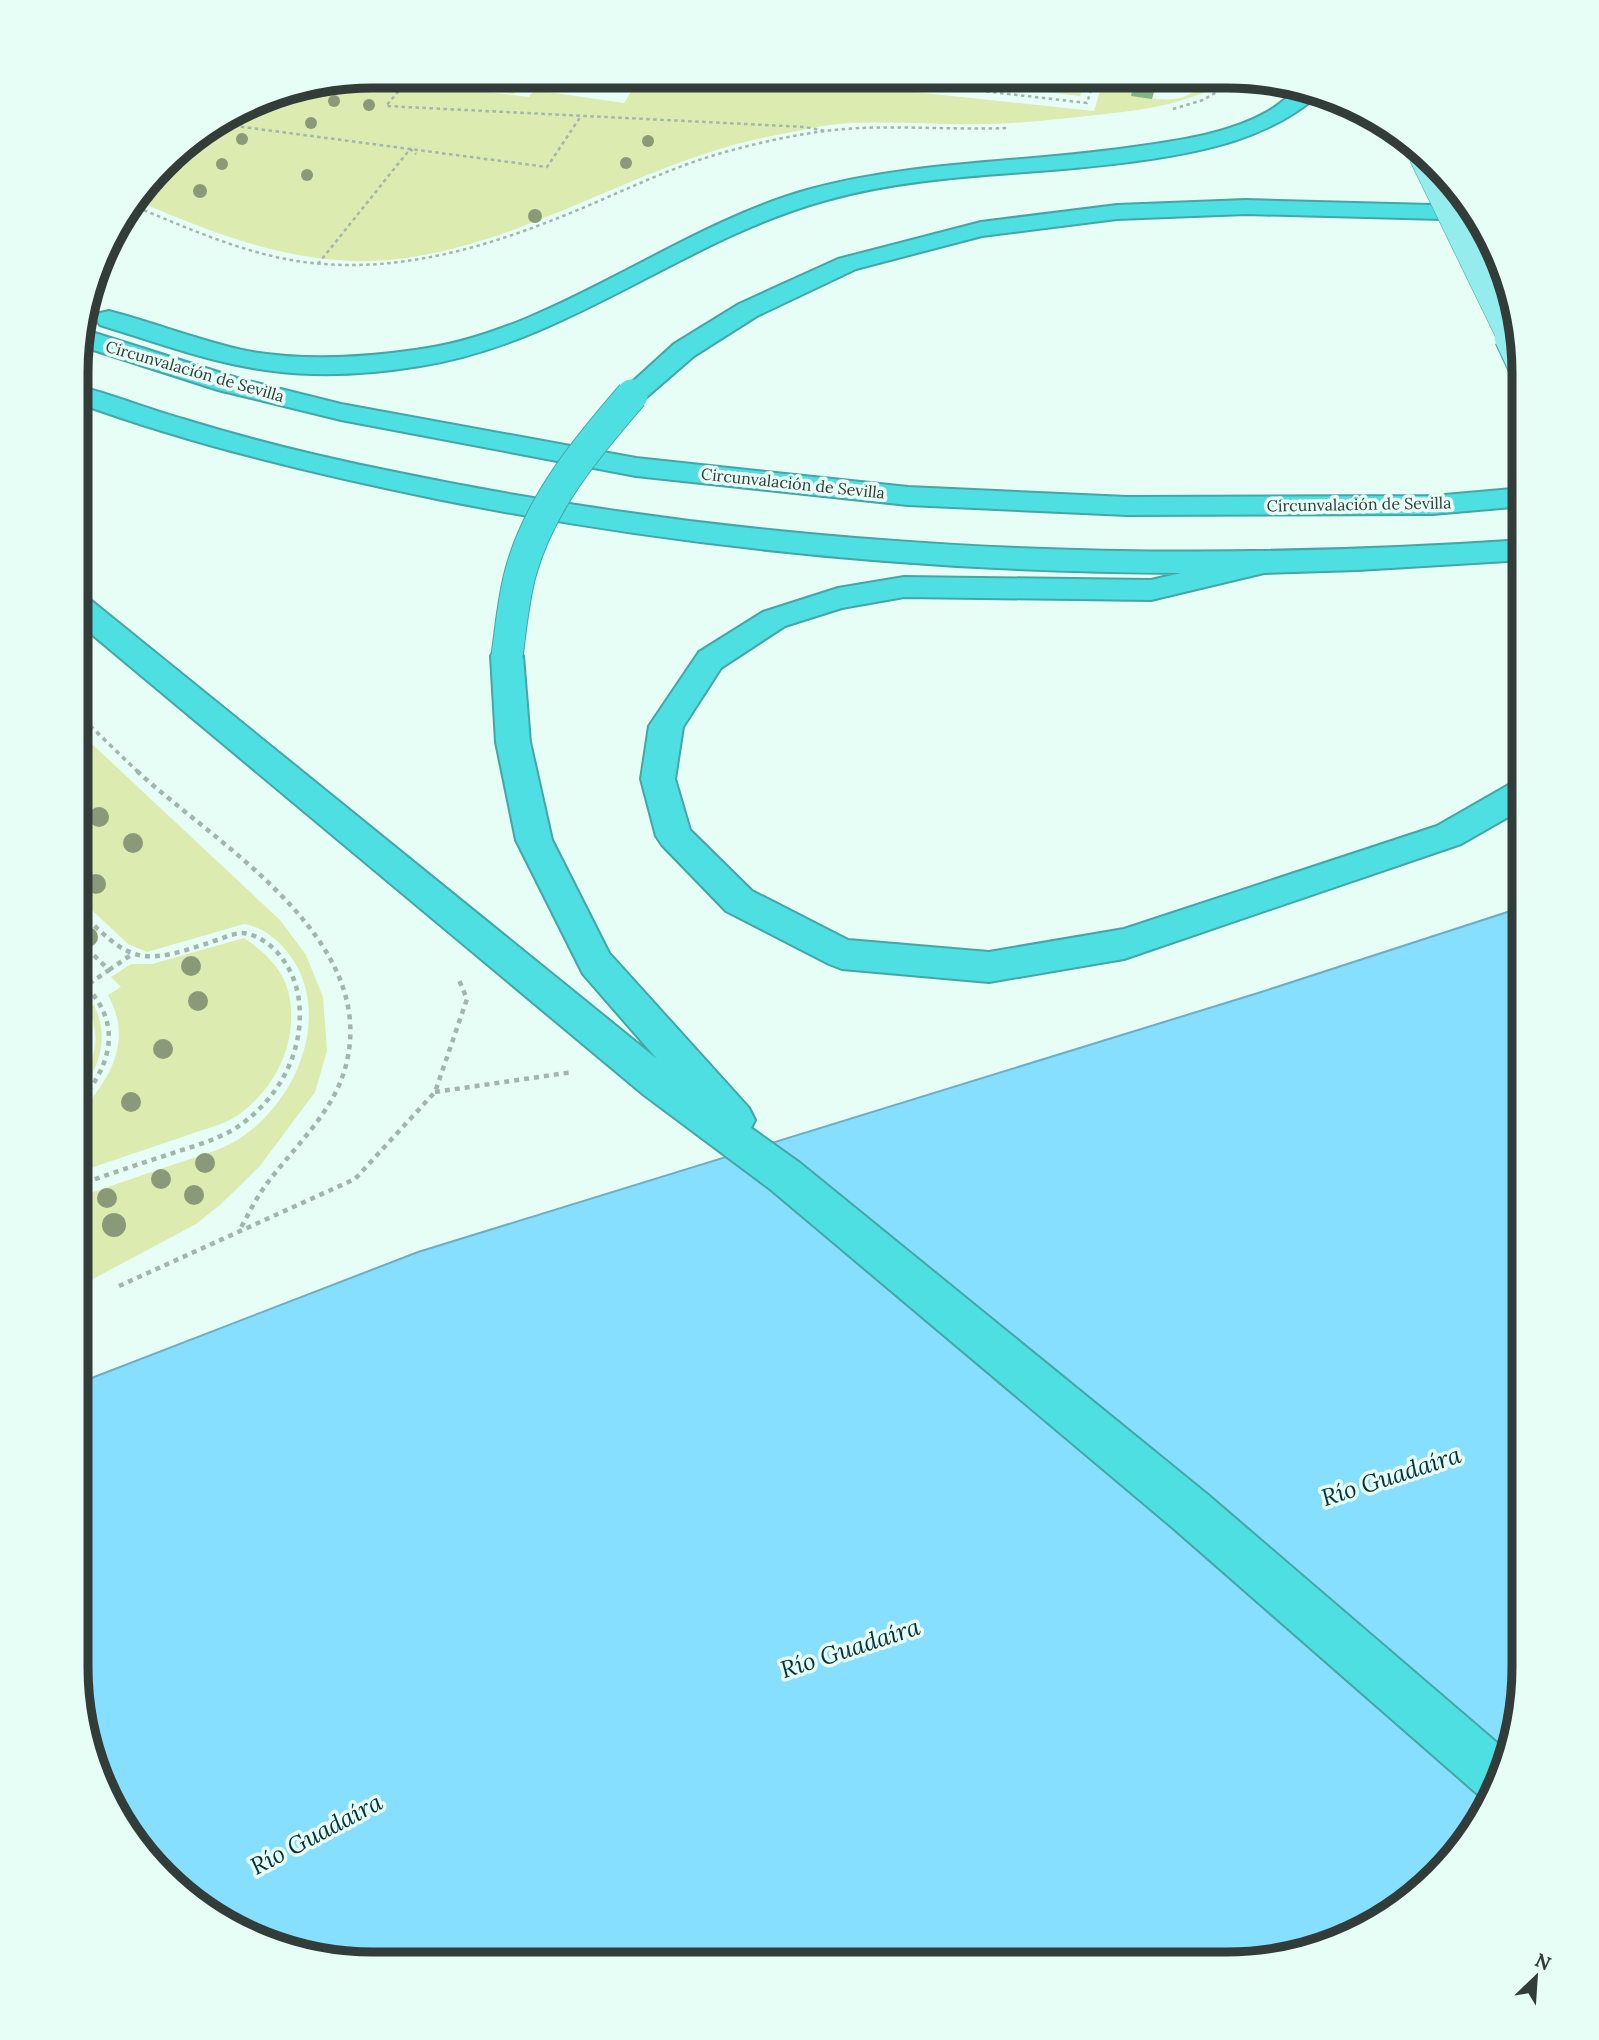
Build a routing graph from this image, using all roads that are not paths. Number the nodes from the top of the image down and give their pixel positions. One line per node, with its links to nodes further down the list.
1 (1303, 98): 4 (highway)
2 (1429, 172): 5 (main road, bridge)
3 (1464, 214): 15 (highway, bridge)
4 (93, 317)
5 (1509, 337)
6 (90, 340): 10 (highway, Circunvalación de Sevilla)
7 (88, 397): 12 (highway)
8 (1512, 474): 10 (highway)
9 (1512, 498): 10 (highway, Circunvalación de Sevilla)
10 (1127, 506)
11 (1512, 551): 12 (highway)
12 (1264, 563): 14 (highway)
13 (88, 614): 15 (highway)
14 (1512, 799)
15 (785, 1176): 16 (highway)
16 (1491, 1773)

